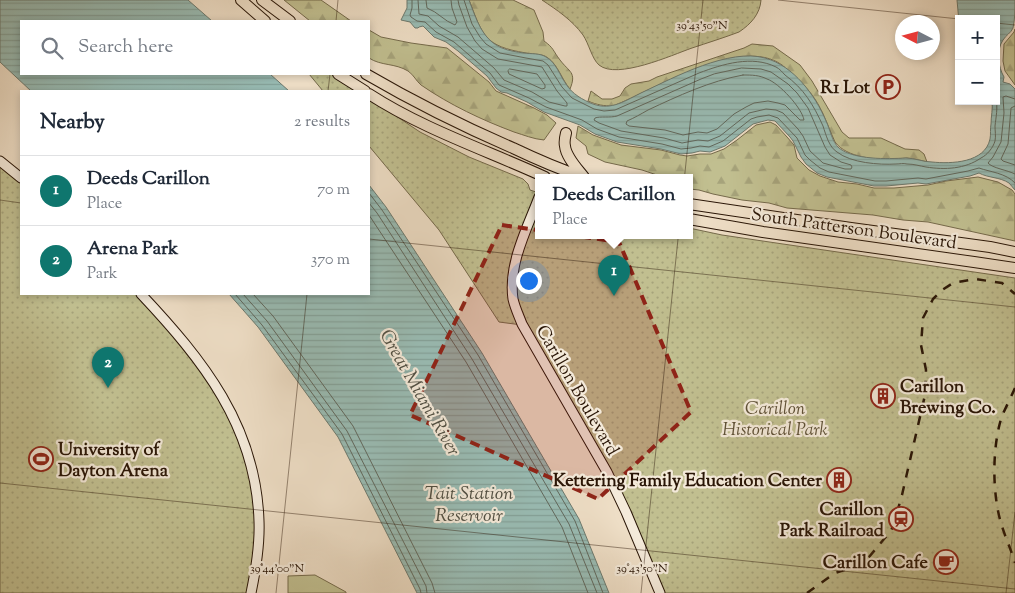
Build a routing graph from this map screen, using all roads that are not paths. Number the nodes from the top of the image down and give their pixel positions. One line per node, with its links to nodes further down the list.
1 (241, 0): 3 (main road)
2 (262, 0): 4 (main road)
3 (264, 20)
4 (289, 20)
5 (340, 75): 7 (main road)
6 (368, 75): 11 (main road)
7 (363, 90)
8 (370, 95): 12 (main road)
9 (566, 134): 15 (main road)
10 (0, 161): 16 (street)
11 (553, 166): 13 (street); 14 (main road)
12 (539, 174)
13 (548, 174)
14 (576, 174)
15 (582, 174)
16 (20, 177)
17 (693, 205): 20 (main road, South Patterson Boulevard)
18 (535, 208): 24 (street, Carillon Boulevard)
19 (693, 220): 21 (main road, South Patterson Boulevard)
20 (1015, 252)
21 (1015, 268)
22 (142, 295): 23 (street)
23 (252, 593)
24 (660, 593)

